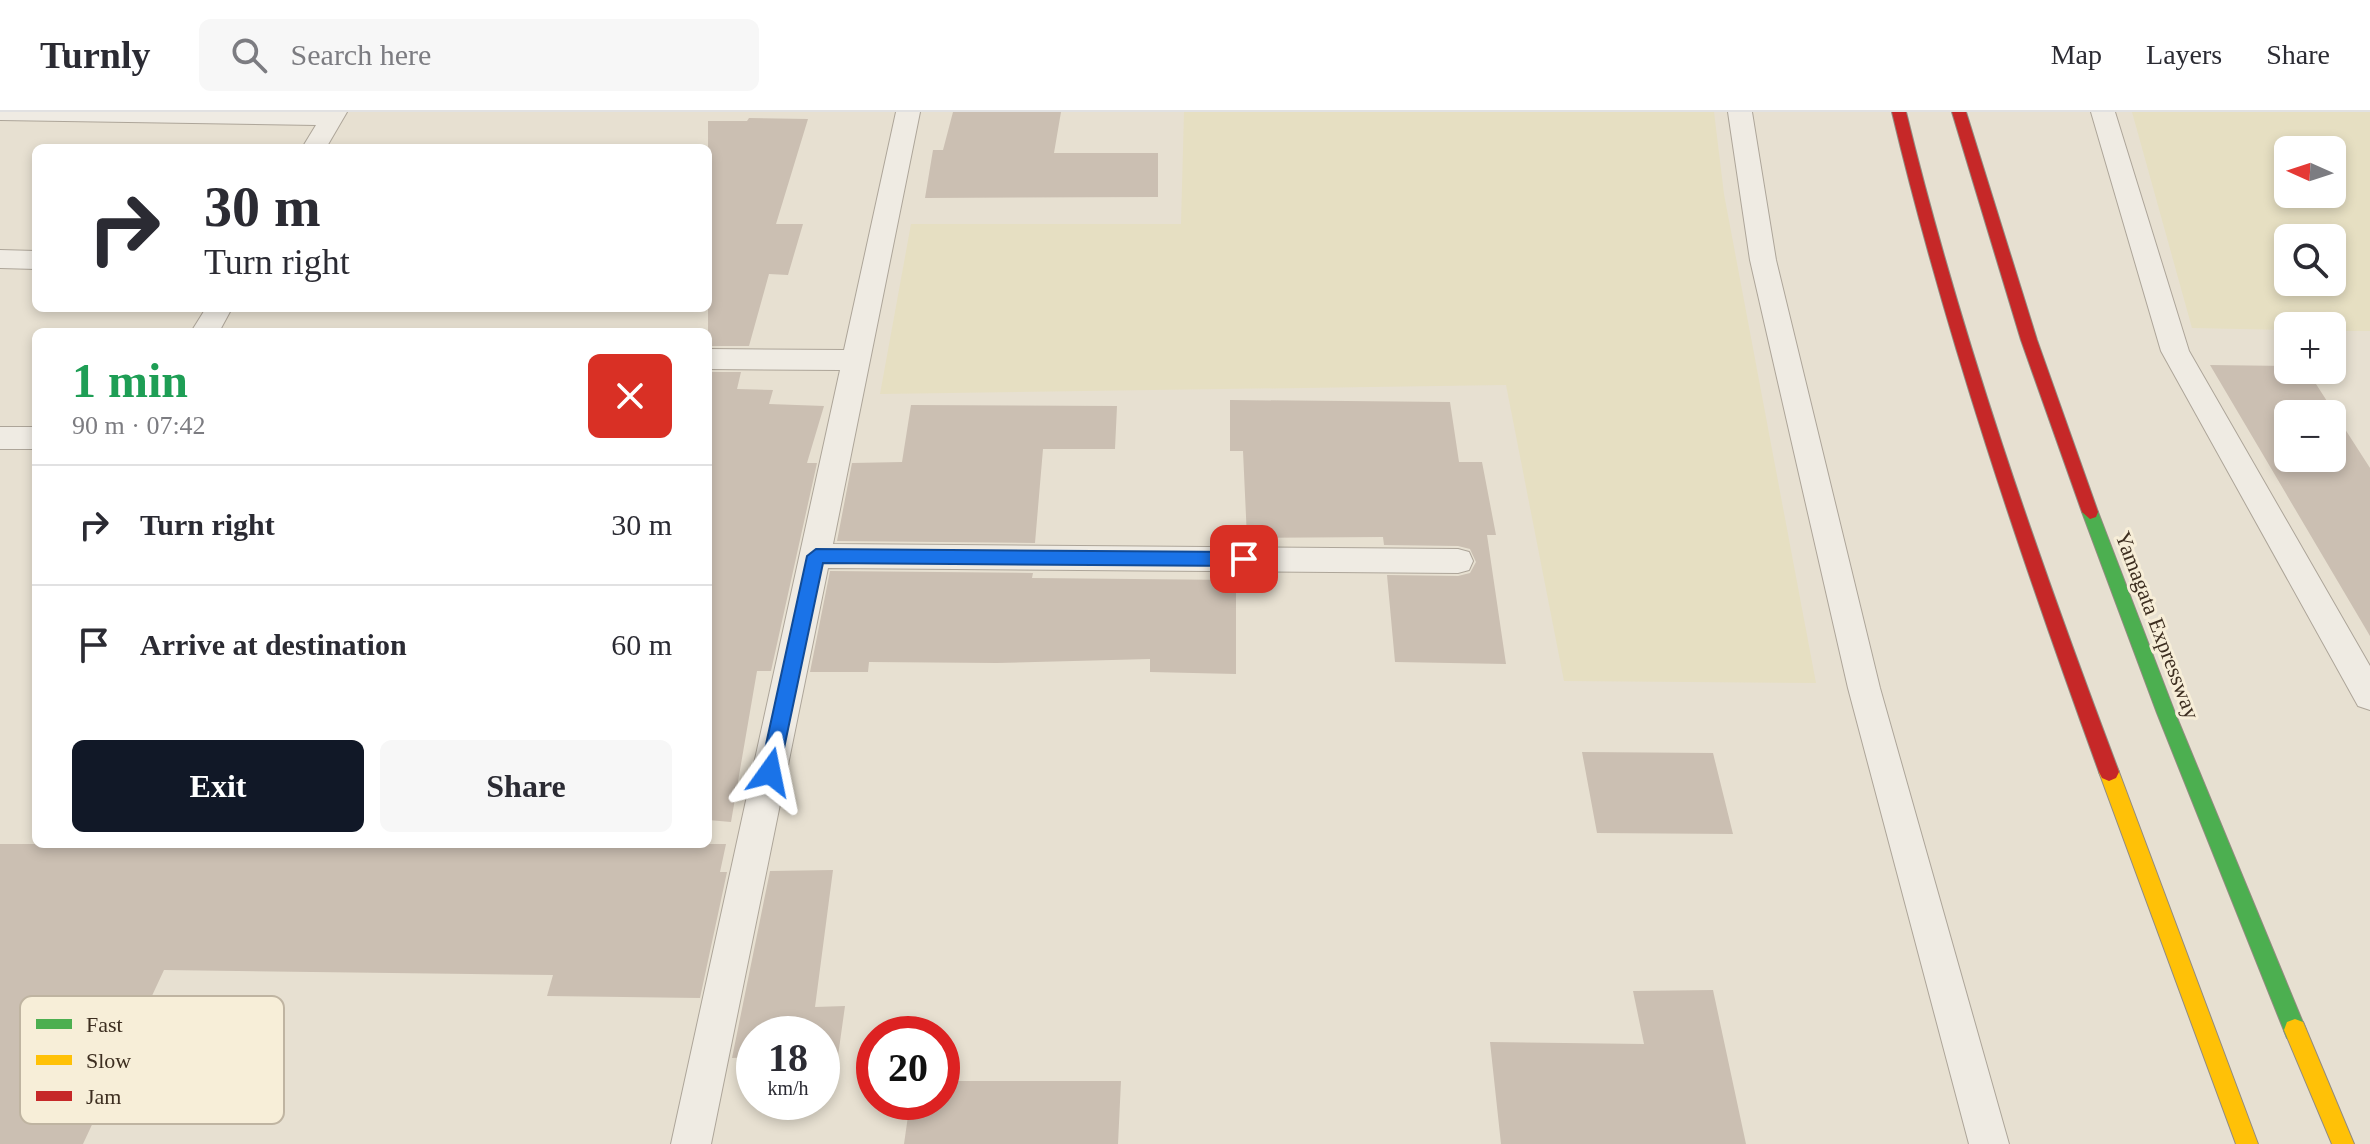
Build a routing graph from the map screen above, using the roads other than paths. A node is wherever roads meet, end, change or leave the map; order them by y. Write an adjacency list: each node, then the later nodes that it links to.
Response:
1 (908, 112): 12 (lane)
2 (1740, 112): 19 (lane)
3 (1899, 112): 20 (highway)
4 (1959, 112): 21 (highway, Yamagata Expressway)
5 (2103, 112): 17 (lane)
6 (0, 113): 7 (lane)
7 (333, 115): 8 (lane)
8 (316, 144)
9 (0, 259): 10 (lane)
10 (32, 260)
11 (712, 359): 12 (lane)
12 (855, 360): 15 (lane)
13 (0, 438): 14 (lane)
14 (32, 438)
15 (816, 556): 16 (lane); 18 (lane)
16 (1458, 561)
17 (2370, 696)
18 (691, 1144)
19 (1989, 1144)
20 (2247, 1144)
21 (2343, 1144)

